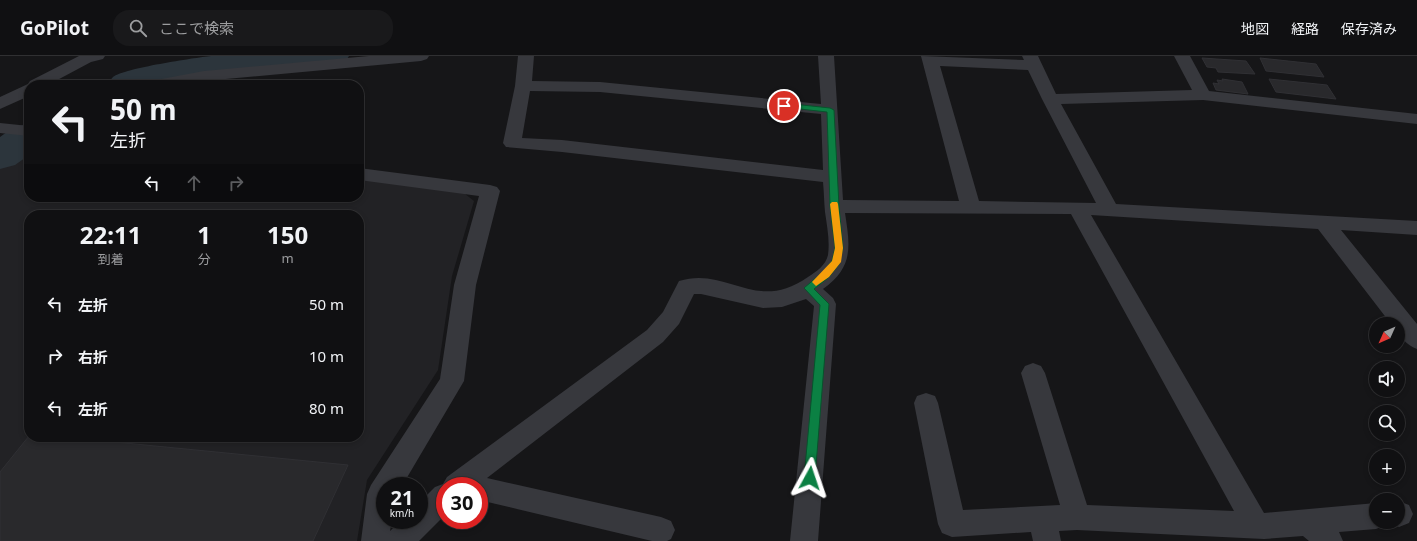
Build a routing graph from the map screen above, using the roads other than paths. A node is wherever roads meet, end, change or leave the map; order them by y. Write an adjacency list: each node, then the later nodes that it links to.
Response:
1 (421, 56): 9 (street)
2 (526, 56): 10 (street)
3 (1182, 56): 12 (street)
4 (88, 57): 8 (street)
5 (822, 57): 15 (street)
6 (930, 59): 7 (street); 22 (street)
7 (1032, 60): 13 (street)
8 (45, 80)
9 (183, 80)
10 (523, 86): 15 (street); 20 (street)
11 (24, 90): 14 (street)
12 (1203, 95): 13 (street); 16 (street)
13 (1050, 99): 24 (street)
14 (3, 100)
15 (830, 110): 20 (street)
16 (1417, 119)
17 (0, 128): 18 (street)
18 (24, 130)
19 (364, 175): 31 (street)
20 (833, 177): 21 (street)
21 (834, 206): 22 (street); 27 (street)
22 (972, 207): 23 (street)
23 (1077, 208): 24 (street); 38 (street)
24 (1110, 210): 25 (street)
25 (1323, 222): 26 (street); 28 (street)
26 (1417, 228)
27 (808, 288): 32 (street); 44 (street)
28 (1417, 340)
29 (1033, 373): 35 (street)
30 (926, 403): 41 (street)
31 (392, 477)
32 (476, 477)
33 (488, 493): 40 (street)
34 (436, 510): 43 (street)
35 (1077, 517): 38 (street); 41 (street)
36 (1369, 517): 37 (street)
37 (1308, 522): 38 (street); 45 (street)
38 (1256, 525)
39 (377, 529): 42 (street)
40 (661, 530)
41 (1044, 530)
42 (375, 541)
43 (400, 541)
44 (804, 541)
45 (1329, 541)

